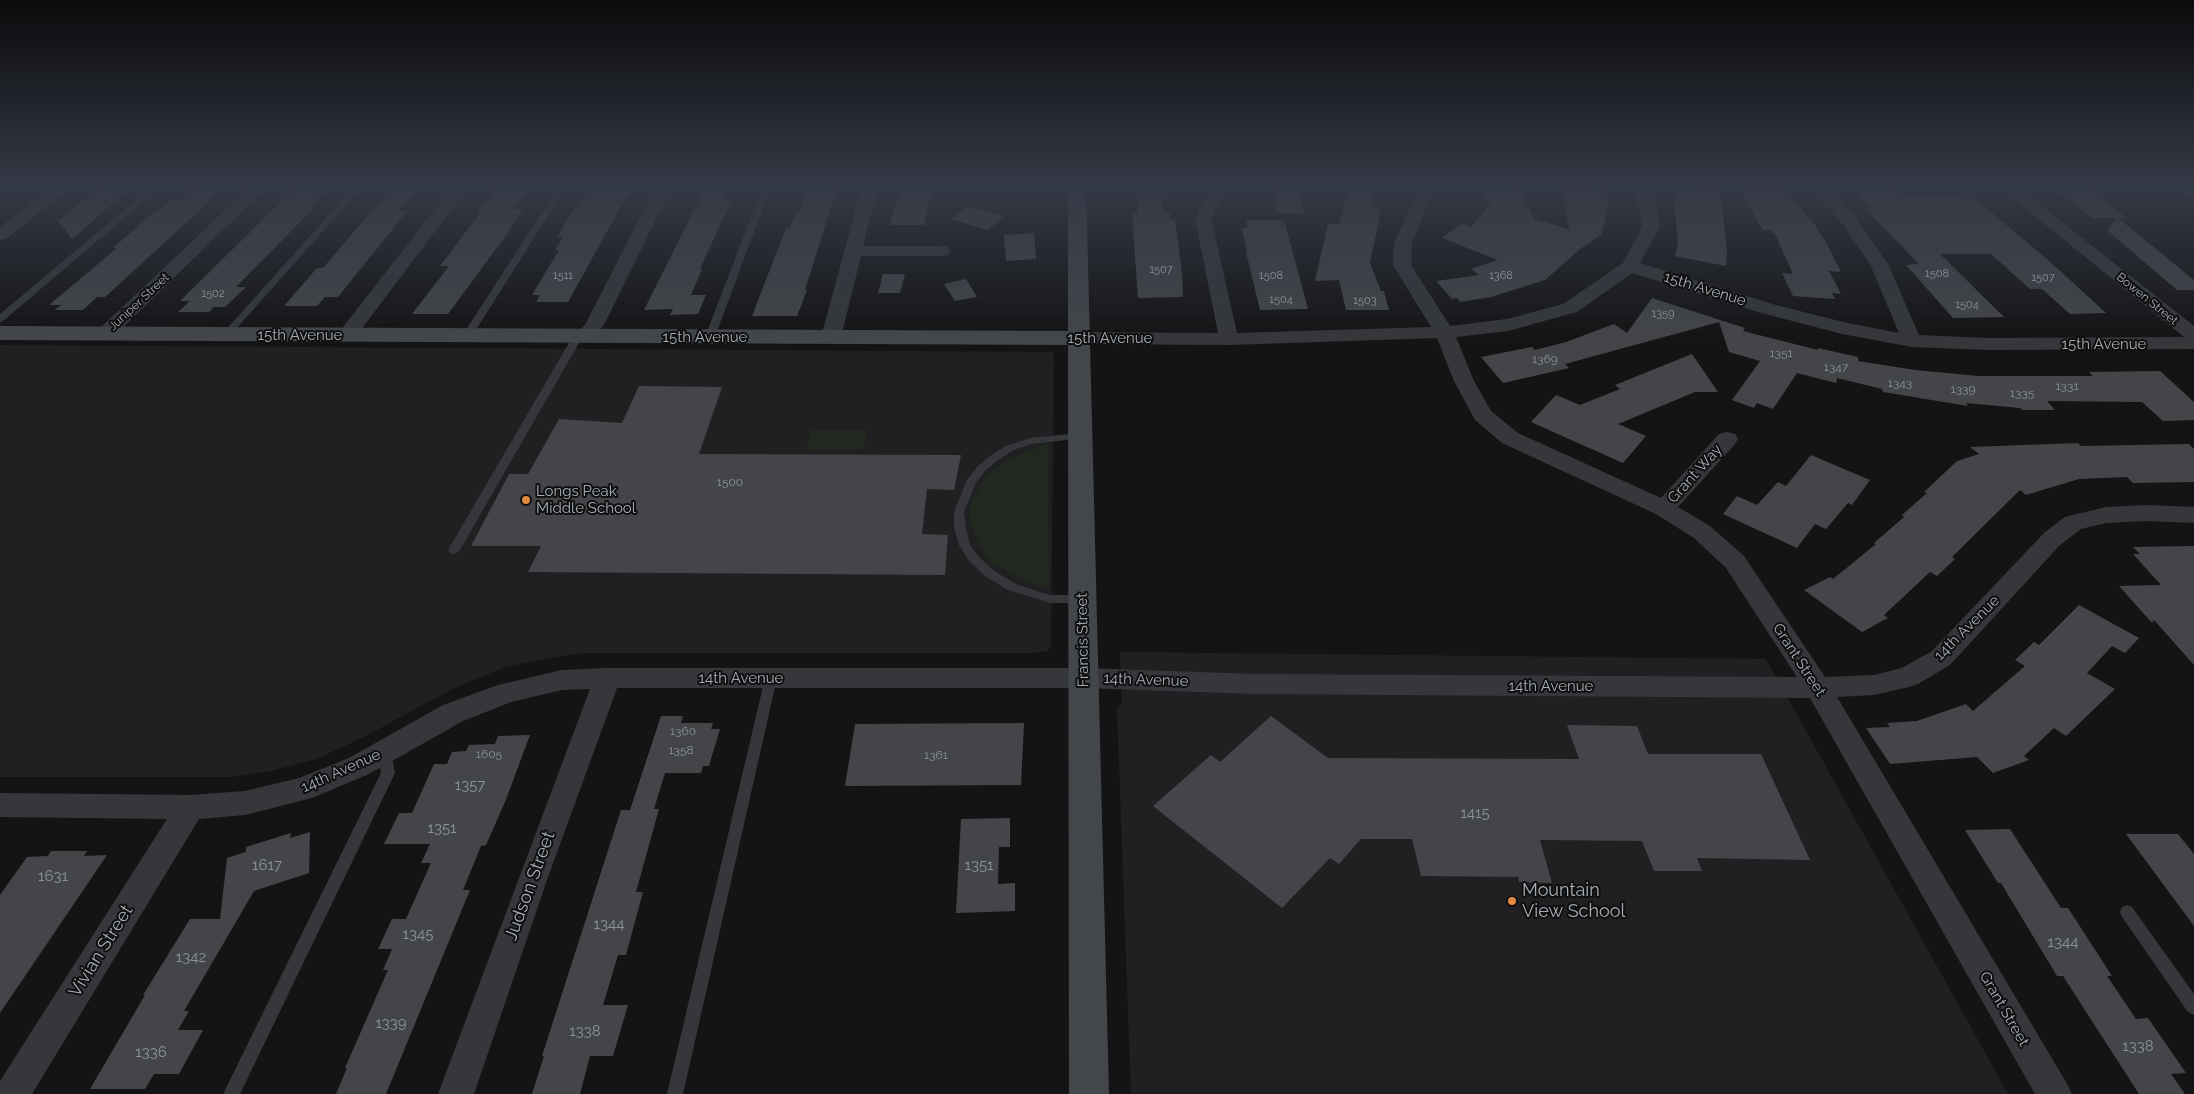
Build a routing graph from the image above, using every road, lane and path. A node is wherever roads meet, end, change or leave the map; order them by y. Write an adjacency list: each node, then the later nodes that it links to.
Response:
1 (97, 237): 18 (lane)
2 (207, 237): 21 (street, Juniper Street)
3 (313, 237): 22 (lane)
4 (422, 237): 23 (street)
5 (530, 237): 24 (lane)
6 (638, 237): 25 (street)
7 (748, 237): 27 (lane)
8 (857, 237): 15 (street)
9 (1078, 237): 29 (street, Francis Street)
10 (1207, 237): 30 (street)
11 (1406, 237): 19 (street, Grant Street)
12 (1645, 237): 17 (street)
13 (1860, 237): 31 (street)
14 (2070, 237): 26 (street, Bowen Street)
15 (854, 251): 16 (street); 28 (street)
16 (942, 251)
17 (1630, 266): 19 (street, 15th Avenue); 31 (street, 15th Avenue)
18 (0, 319)
19 (1444, 332): 30 (street, 15th Avenue); 35 (street, Grant Street)
20 (0, 333): 21 (street, 15th Avenue)
21 (105, 334): 22 (street, 15th Avenue)
22 (226, 334): 23 (street, 15th Avenue)
23 (347, 335): 24 (street, 15th Avenue)
24 (467, 336): 25 (street, 15th Avenue)
25 (582, 336): 27 (street, 15th Avenue); 37 (lane)
26 (2194, 336)
27 (710, 337): 28 (street, 15th Avenue)
28 (831, 337): 29 (street, 15th Avenue)
29 (1079, 338): 30 (street, 15th Avenue); 33 (street, Francis Street)
30 (1229, 339)
31 (1912, 341): 32 (street, 15th Avenue)
32 (2194, 344)
33 (1080, 436): 38 (street, Francis Street); 38 (lane)
34 (1727, 440): 35 (street, Grant Way)
35 (1664, 509): 42 (street, Grant Street)
36 (2194, 516): 42 (street, 14th Avenue)
37 (454, 550)
38 (1083, 600): 41 (street, Francis Street)
39 (607, 678): 40 (street, 14th Avenue); 43 (street, 14th Avenue); 50 (street, Judson Street)
40 (771, 678): 41 (street, 14th Avenue); 51 (lane)
41 (1084, 678): 42 (street, 14th Avenue); 52 (street, Francis Street)
42 (1818, 688): 53 (street, Grant Street)
43 (384, 753): 44 (street, 14th Avenue); 49 (lane)
44 (191, 807): 45 (street, 14th Avenue); 48 (street, Vivian Street)
45 (2, 808)
46 (2127, 912): 47 (lane)
47 (2194, 1007)
48 (12, 1094)
49 (231, 1094)
50 (456, 1094)
51 (675, 1094)
52 (1089, 1094)
53 (2054, 1094)

